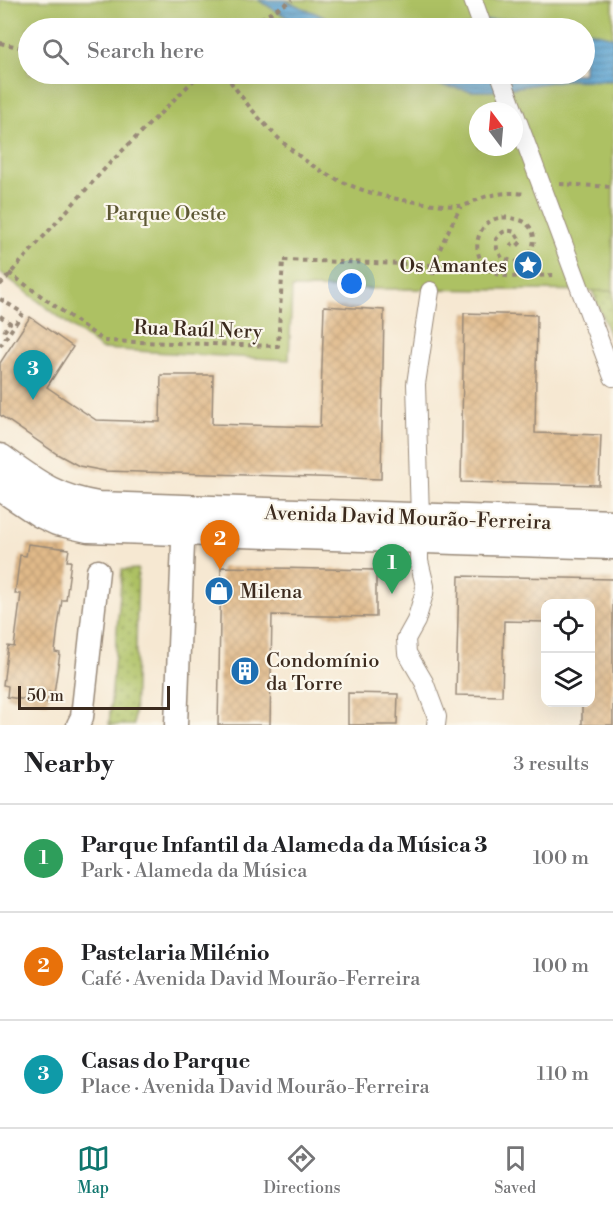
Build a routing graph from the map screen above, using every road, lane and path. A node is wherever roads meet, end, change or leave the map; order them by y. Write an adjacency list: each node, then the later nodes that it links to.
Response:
1 (292, 0): 3 (path)
2 (473, 0): 4 (street)
3 (262, 18)
4 (479, 18)
5 (0, 43): 6 (path)
6 (18, 47)
7 (190, 84): 16 (path)
8 (232, 84): 12 (path)
9 (504, 84): 11 (street)
10 (613, 187): 11 (path)
11 (544, 188): 12 (path); 15 (street)
12 (461, 206): 14 (path)
13 (510, 243): 15 (path)
14 (434, 265): 16 (path, Rua Raúl Nery); 18 (path)
15 (575, 272): 23 (street)
16 (9, 273): 17 (path)
17 (0, 285)
18 (430, 291): 28 (street)
19 (0, 299): 22 (path)
20 (0, 316): 21 (path)
21 (0, 327)
22 (0, 346)
23 (613, 377)
24 (0, 458): 26 (street, Avenida David Mourão-Ferreira)
25 (0, 486): 26 (street, Avenida David Mourão-Ferreira)
26 (184, 520): 28 (street, Avenida David Mourão-Ferreira); 32 (street)
27 (613, 524): 28 (street, Avenida David Mourão-Ferreira)
28 (420, 528): 29 (street, Avenida David Mourão-Ferreira); 33 (street)
29 (613, 545)
30 (98, 571): 31 (street)
31 (78, 725)
32 (176, 725)
33 (436, 725)

